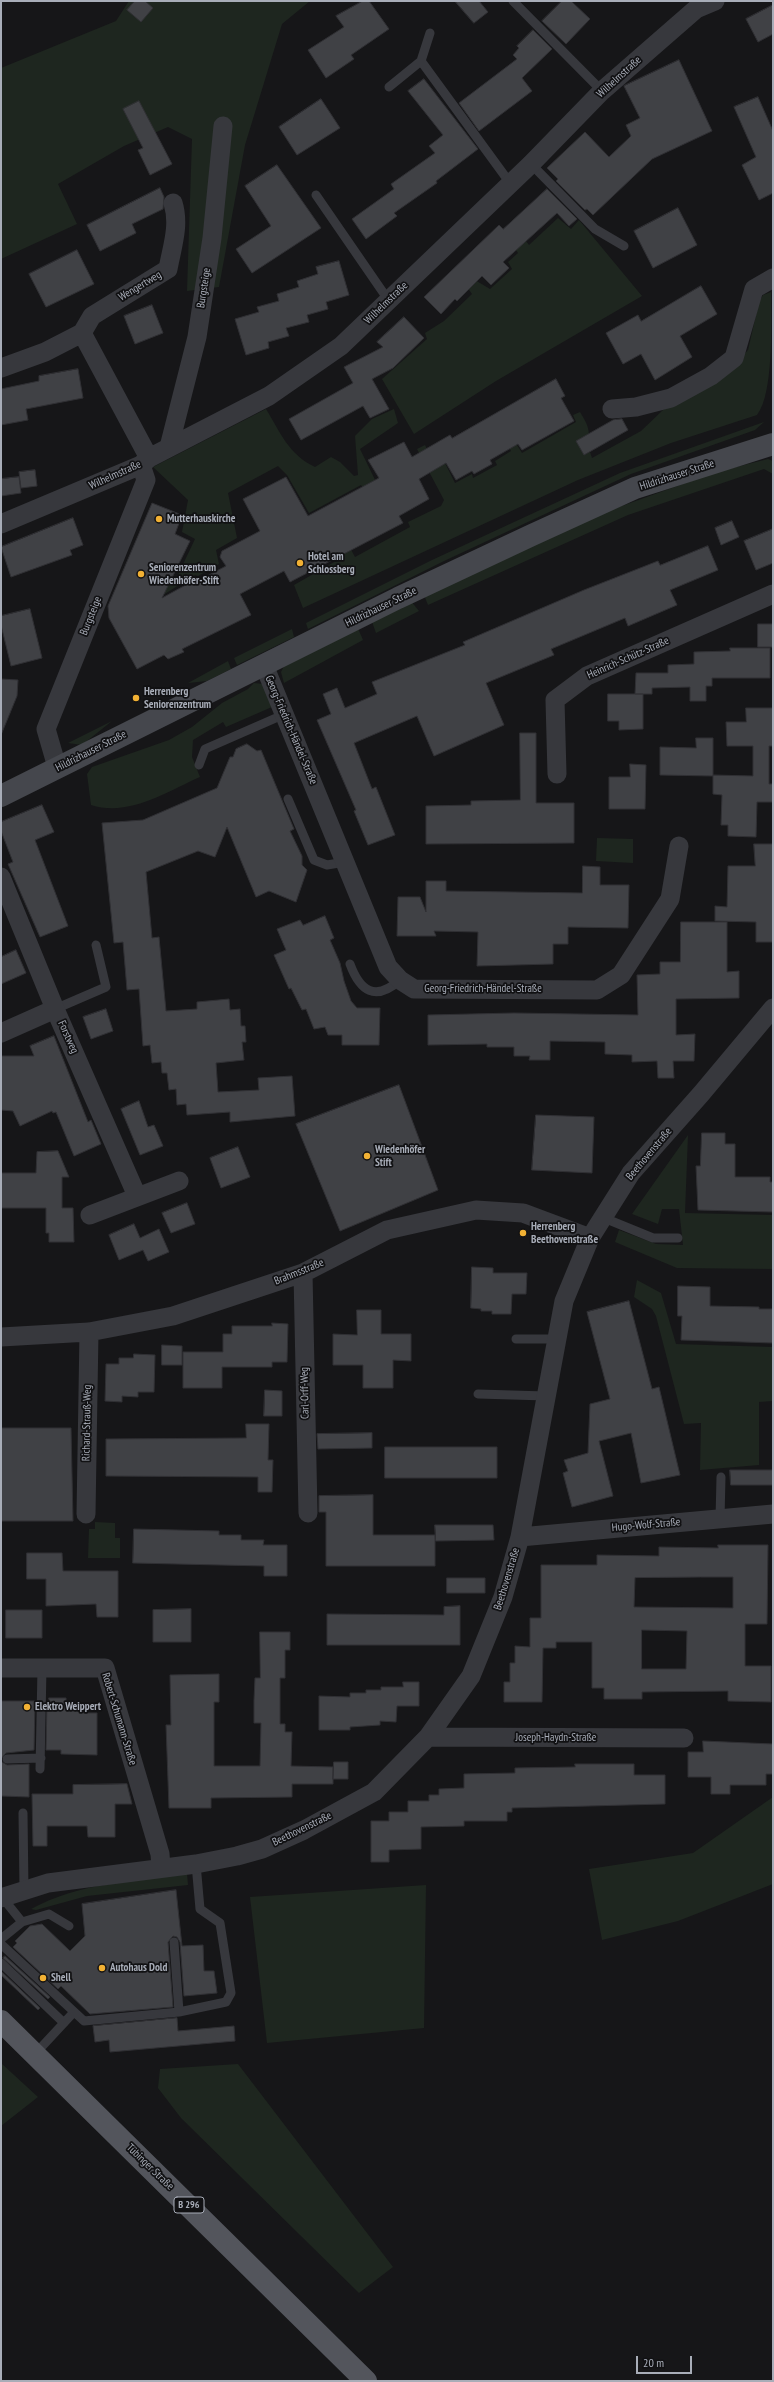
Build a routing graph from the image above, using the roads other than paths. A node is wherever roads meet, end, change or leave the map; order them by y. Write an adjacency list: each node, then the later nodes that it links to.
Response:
1 (512, 1): 7 (lane)
2 (715, 1): 3 (street, Wilhelmstraße)
3 (697, 5): 7 (street, Wilhelmstraße)
4 (430, 34): 5 (lane)
5 (421, 61): 6 (lane); 10 (lane)
6 (389, 87)
7 (602, 91): 9 (street, Wilhelmstraße)
8 (223, 126): 20 (street, Burgsteige)
9 (531, 164): 10 (street, Wilhelmstraße); 13 (lane)
10 (510, 183): 15 (street, Wilhelmstraße)
11 (316, 195): 15 (lane)
12 (173, 203): 16 (street, Wengertweg)
13 (624, 246)
14 (773, 278): 18 (street)
15 (389, 301): 20 (street, Wilhelmstraße)
16 (82, 333): 17 (street); 21 (street)
17 (1, 368)
18 (612, 409)
19 (773, 444): 24 (main road, Hildrizhauser Straße)
20 (169, 447): 21 (street, Wilhelmstraße)
21 (145, 461): 22 (street, Wilhelmstraße); 27 (street, Burgsteige)
22 (1, 524)
23 (773, 594): 28 (street, Heinrich-Schütz-Straße)
24 (264, 665): 25 (street, Georg-Friedrich-Händel-Straße); 27 (main road, Hildrizhauser Straße)
25 (285, 714): 26 (lane); 32 (street, Georg-Friedrich-Händel-Straße)
26 (199, 765)
27 (57, 767): 29 (main road, Hildrizhauser Straße)
28 (557, 774)
29 (1, 796)
30 (288, 799): 32 (lane)
31 (679, 846): 36 (street, Georg-Friedrich-Händel-Straße)
32 (345, 862): 36 (street, Georg-Friedrich-Händel-Straße)
33 (1, 877): 38 (street, Forstweg)
34 (96, 945): 38 (lane)
35 (350, 964): 36 (lane)
36 (400, 980)
37 (773, 1008): 43 (street, Beethovenstraße)
38 (56, 1009): 39 (street); 41 (street, Forstweg)
39 (1, 1033)
40 (179, 1181): 41 (street)
41 (137, 1196): 42 (street)
42 (90, 1215)
43 (604, 1218): 44 (street, Beethovenstraße); 45 (lane)
44 (590, 1238): 46 (street, Brahmsstraße); 50 (street, Beethovenstraße)
45 (678, 1238)
46 (303, 1272): 47 (street, Brahmsstraße); 54 (street, Carl-Orff-Weg)
47 (89, 1332): 48 (street, Brahmsstraße); 55 (street, Richard-Strauß-Weg)
48 (1, 1337)
49 (516, 1338): 50 (lane)
50 (556, 1339): 52 (street, Beethovenstraße)
51 (478, 1394): 52 (lane)
52 (546, 1396): 58 (street, Beethovenstraße)
53 (721, 1477): 57 (lane)
54 (308, 1513)
55 (86, 1514)
56 (773, 1514): 57 (street, Hugo-Wolf-Straße)
57 (720, 1518): 58 (street, Hugo-Wolf-Straße)
58 (520, 1537): 61 (street, Beethovenstraße)
59 (1, 1668): 60 (street, Robert-Schumann-Straße)
60 (42, 1668): 63 (lane); 68 (street, Robert-Schumann-Straße)
61 (428, 1737): 62 (street, Joseph-Haydn-Straße); 67 (street, Beethovenstraße)
62 (684, 1738)
63 (40, 1758): 64 (lane); 65 (lane)
64 (7, 1759)
65 (40, 1769)
66 (23, 1813): 69 (lane)
67 (196, 1864): 68 (street, Beethovenstraße); 78 (lane)
68 (161, 1868): 69 (street, Beethovenstraße)
69 (24, 1890): 70 (street, Beethovenstraße)
70 (1, 1897): 71 (lane)
71 (22, 1922): 72 (lane); 73 (lane)
72 (69, 1926)
73 (1, 1939)
74 (174, 1942): 78 (lane)
75 (1, 1944): 77 (lane)
76 (1, 1963): 80 (lane)
77 (74, 2012): 78 (lane); 80 (lane)
78 (179, 2012)
79 (1, 2021): 81 (main road, Tübinger Straße / B 296)
80 (64, 2023): 81 (lane)
81 (35, 2054): 82 (main road, Tübinger Straße / B 296)
82 (366, 2381)

